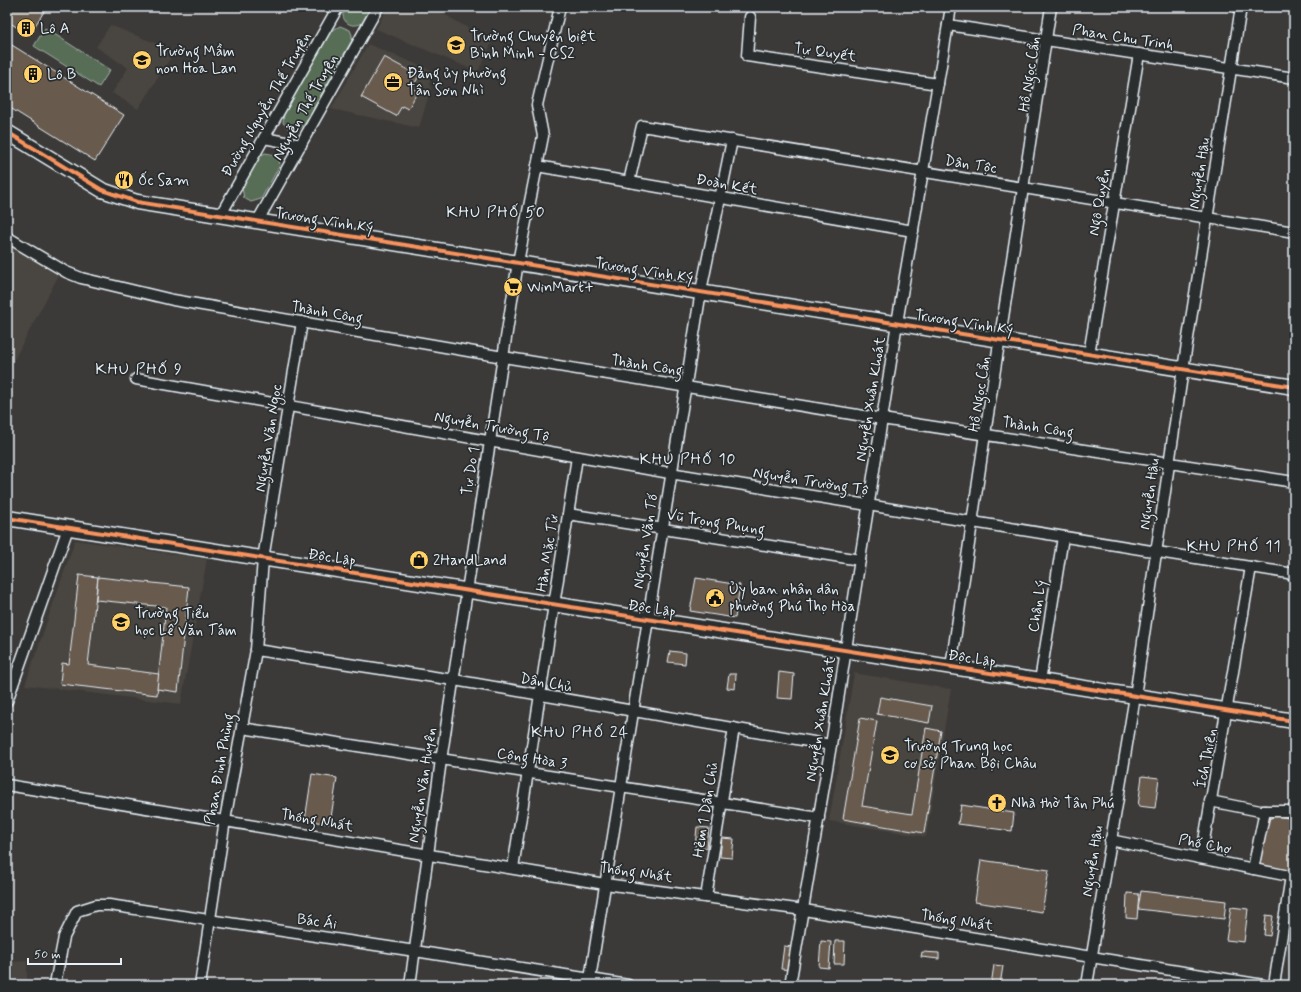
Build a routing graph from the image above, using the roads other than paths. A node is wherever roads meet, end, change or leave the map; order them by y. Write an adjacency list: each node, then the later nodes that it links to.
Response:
1 (338, 7): 15 (street, Đường Nguyễn Thế Truyện)
2 (378, 7): 17 (street, Nguyễn Thế Truyện)
3 (560, 7): 18 (street, Tự Do 1)
4 (951, 7): 8 (street, Nguyễn Xuân Khoát)
5 (1052, 7): 9 (street, Hồ Ngọc Cẩn)
6 (1241, 7): 11 (street, Nguyễn Hậu)
7 (750, 17): 13 (street, Tự Quyết)
8 (948, 25): 9 (street, Phan Chu Trinh); 13 (street, Nguyễn Xuân Khoát)
9 (1046, 40): 10 (street, Phan Chu Trinh); 21 (street, Hồ Ngọc Cẩn)
10 (1139, 54): 11 (street, Phan Chu Trinh); 23 (street, Ngô Quyền)
11 (1231, 68): 12 (street, Phan Chu Trinh); 25 (street, Nguyễn Hậu)
12 (1294, 78)
13 (938, 84): 19 (street, Nguyễn Xuân Khoát)
14 (7, 132): 24 (street, Trương Vĩnh Ký)
15 (264, 138): 17 (street); 24 (street, Đường Nguyễn Thế Truyện)
16 (732, 140): 19 (street, Dân Tộc); 20 (street, Dân Tộc); 22 (street, Nguyễn Văn Tố)
17 (301, 145): 26 (street, Nguyễn Thế Truyện)
18 (537, 166): 20 (street, Đoàn Kết); 30 (street, Tự Do 1)
19 (923, 172): 21 (street, Dân Tộc); 27 (street, Nguyễn Xuân Khoát)
20 (629, 182): 22 (street, Đoàn Kết)
21 (1023, 188): 23 (street, Dân Tộc); 34 (street, Hồ Ngọc Cẩn)
22 (720, 198): 27 (street, Đoàn Kết); 31 (street, Nguyễn Văn Tố)
23 (1114, 203): 25 (street, Dân Tộc); 35 (street, Ngô Quyền)
24 (220, 216): 26 (street, Trương Vĩnh Ký)
25 (1207, 218): 28 (street, Dân Tộc); 37 (street, Nguyễn Hậu)
26 (257, 222): 30 (street, Trương Vĩnh Ký)
27 (912, 231): 33 (street, Nguyễn Xuân Khoát)
28 (1294, 232)
29 (7, 237): 32 (street, Thành Công)
30 (518, 262): 31 (street, Trương Vĩnh Ký); 36 (street, Tự Do 1)
31 (701, 291): 33 (street, Trương Vĩnh Ký); 39 (street, Nguyễn Văn Tố)
32 (302, 322): 36 (street, Thành Công); 41 (street, Nguyễn Văn Ngọc)
33 (897, 323): 34 (street, Trương Vĩnh Ký); 42 (street, Nguyễn Xuân Khoát)
34 (1000, 339): 35 (street, Trương Vĩnh Ký); 43 (street, Hồ Ngọc Cẩn)
35 (1089, 354): 37 (street, Trương Vĩnh Ký)
36 (503, 357): 39 (street, Thành Công); 44 (street, Tự Do 1)
37 (1183, 368): 40 (street, Trương Vĩnh Ký); 46 (street, Nguyễn Hậu)
38 (136, 379): 41 (street, Nguyễn Trường Tộ)
39 (685, 386): 42 (street, Thành Công); 47 (street, Nguyễn Văn Tố)
40 (1294, 387)
41 (288, 406): 44 (street, Nguyễn Trường Tộ); 57 (street, Nguyễn Văn Ngọc)
42 (882, 419): 43 (street, Thành Công); 49 (street, Nguyễn Xuân Khoát)
43 (985, 434): 46 (street, Thành Công); 52 (street, Hồ Ngọc Cẩn)
44 (490, 441): 45 (street, Nguyễn Trường Tộ); 61 (street, Tự Do 1)
45 (577, 456): 47 (street, Nguyễn Trường Tộ); 50 (street, Hàn Mặc Tử)
46 (1169, 462): 48 (street, Thành Công); 56 (street, Nguyễn Hậu)
47 (670, 473): 49 (street, Nguyễn Trường Tộ); 54 (street, Nguyễn Văn Tố)
48 (1294, 482)
49 (868, 505): 52 (street, Nguyễn Trường Tộ); 58 (street, Nguyễn Xuân Khoát)
50 (568, 514): 54 (street, Vũ Trọng Phụng); 62 (street, Hàn Mặc Tử)
51 (7, 518): 53 (street, Độc Lập)
52 (972, 522): 55 (street, Nguyễn Trường Tộ); 66 (street, Hồ Ngọc Cẩn)
53 (68, 528): 57 (street, Độc Lập); 71 (street)
54 (662, 529): 58 (street, Vũ Trọng Phụng); 63 (street, Nguyễn Văn Tố)
55 (1063, 537): 56 (street, Nguyễn Trường Tộ); 68 (street, Chân Lý)
56 (1156, 552): 59 (street, Nguyễn Trường Tộ); 70 (street, Nguyễn Hậu)
57 (263, 559): 61 (street, Độc Lập); 64 (street, Phan Đình Phùng)
58 (860, 560): 65 (street, Nguyễn Xuân Khoát)
59 (1251, 567): 60 (street, Nguyễn Trường Tộ); 72 (street, Ích Thiện)
60 (1294, 574)
61 (467, 591): 62 (street, Độc Lập); 67 (street, Nguyễn Văn Huyên)
62 (554, 604): 63 (street, Độc Lập); 69 (street, Hàn Mặc Tử)
63 (648, 619): 65 (street, Độc Lập); 73 (street, Nguyễn Văn Tố)
64 (256, 650): 67 (street, Dân Chủ); 75 (street, Phan Đình Phùng)
65 (846, 650): 66 (street, Độc Lập); 77 (street, Nguyễn Xuân Khoát)
66 (951, 667): 68 (street, Độc Lập)
67 (454, 680): 69 (street, Dân Chủ); 78 (street, Nguyễn Văn Huyên)
68 (1040, 681): 70 (street, Độc Lập)
69 (540, 696): 73 (street, Dân Chủ); 79 (street, Hàn Mặc Tử)
70 (1135, 696): 72 (street, Độc Lập); 88 (street, Nguyễn Hậu)
71 (7, 701)
72 (1228, 710): 74 (street, Độc Lập); 82 (street, Ích Thiện)
73 (633, 712): 76 (street, Dân Chủ); 81 (street, Nguyễn Văn Tố)
74 (1294, 721)
75 (242, 728): 78 (street, Cộng Hòa 3); 87 (street, Phan Đình Phùng)
76 (734, 728): 77 (street, Dân Chủ); 83 (street, Hẻm 1 Dân Chủ)
77 (831, 745): 86 (street, Nguyễn Xuân Khoát)
78 (440, 760): 79 (street, Cộng Hòa 3); 89 (street, Nguyễn Văn Huyên)
79 (528, 773): 81 (street, Cộng Hòa 3); 91 (street, Hàn Mặc Tử)
80 (7, 785): 87 (street, Thống Nhất)
81 (621, 787): 83 (street, Cộng Hòa 3); 94 (street, Nguyễn Văn Tố)
82 (1210, 801): 84 (street); 90 (street, Ích Thiện)
83 (722, 802): 86 (street, Cộng Hòa 3); 95 (street, Hẻm 1 Dân Chủ)
84 (1265, 810): 85 (street); 92 (street)
85 (1294, 811)
86 (819, 818): 96 (street, Nguyễn Xuân Khoát)
87 (225, 820): 89 (street, Thống Nhất); 97 (street, Phan Đình Phùng)
88 (1110, 840): 90 (street, Phố Chợ); 99 (street, Nguyễn Hậu)
89 (427, 854): 91 (street, Thống Nhất); 98 (street, Nguyễn Văn Huyên)
90 (1201, 858): 92 (street, Phố Chợ)
91 (513, 868): 94 (street, Thống Nhất)
92 (1253, 869): 93 (street, Phố Chợ)
93 (1293, 877): 108 (street)
94 (605, 884): 95 (street, Thống Nhất); 100 (street, Nguyễn Văn Tố)
95 (706, 897): 96 (street, Thống Nhất)
96 (804, 910): 99 (street, Thống Nhất); 105 (street, Nguyễn Xuân Khoát)
97 (209, 921): 98 (street, Bác Ái); 101 (street, Bác Ái); 102 (street, Phan Đình Phùng)
98 (415, 951): 100 (street, Bác Ái); 103 (street, Nguyễn Văn Huyên)
99 (1092, 958): 106 (street, Nguyễn Hậu); 107 (street, Thống Nhất)
100 (590, 982): 104 (street, Bác Ái)
101 (55, 984)
102 (200, 985)
103 (410, 985)
104 (628, 985)
105 (790, 985)
106 (1087, 985)
107 (1263, 985)
108 (1274, 985)

